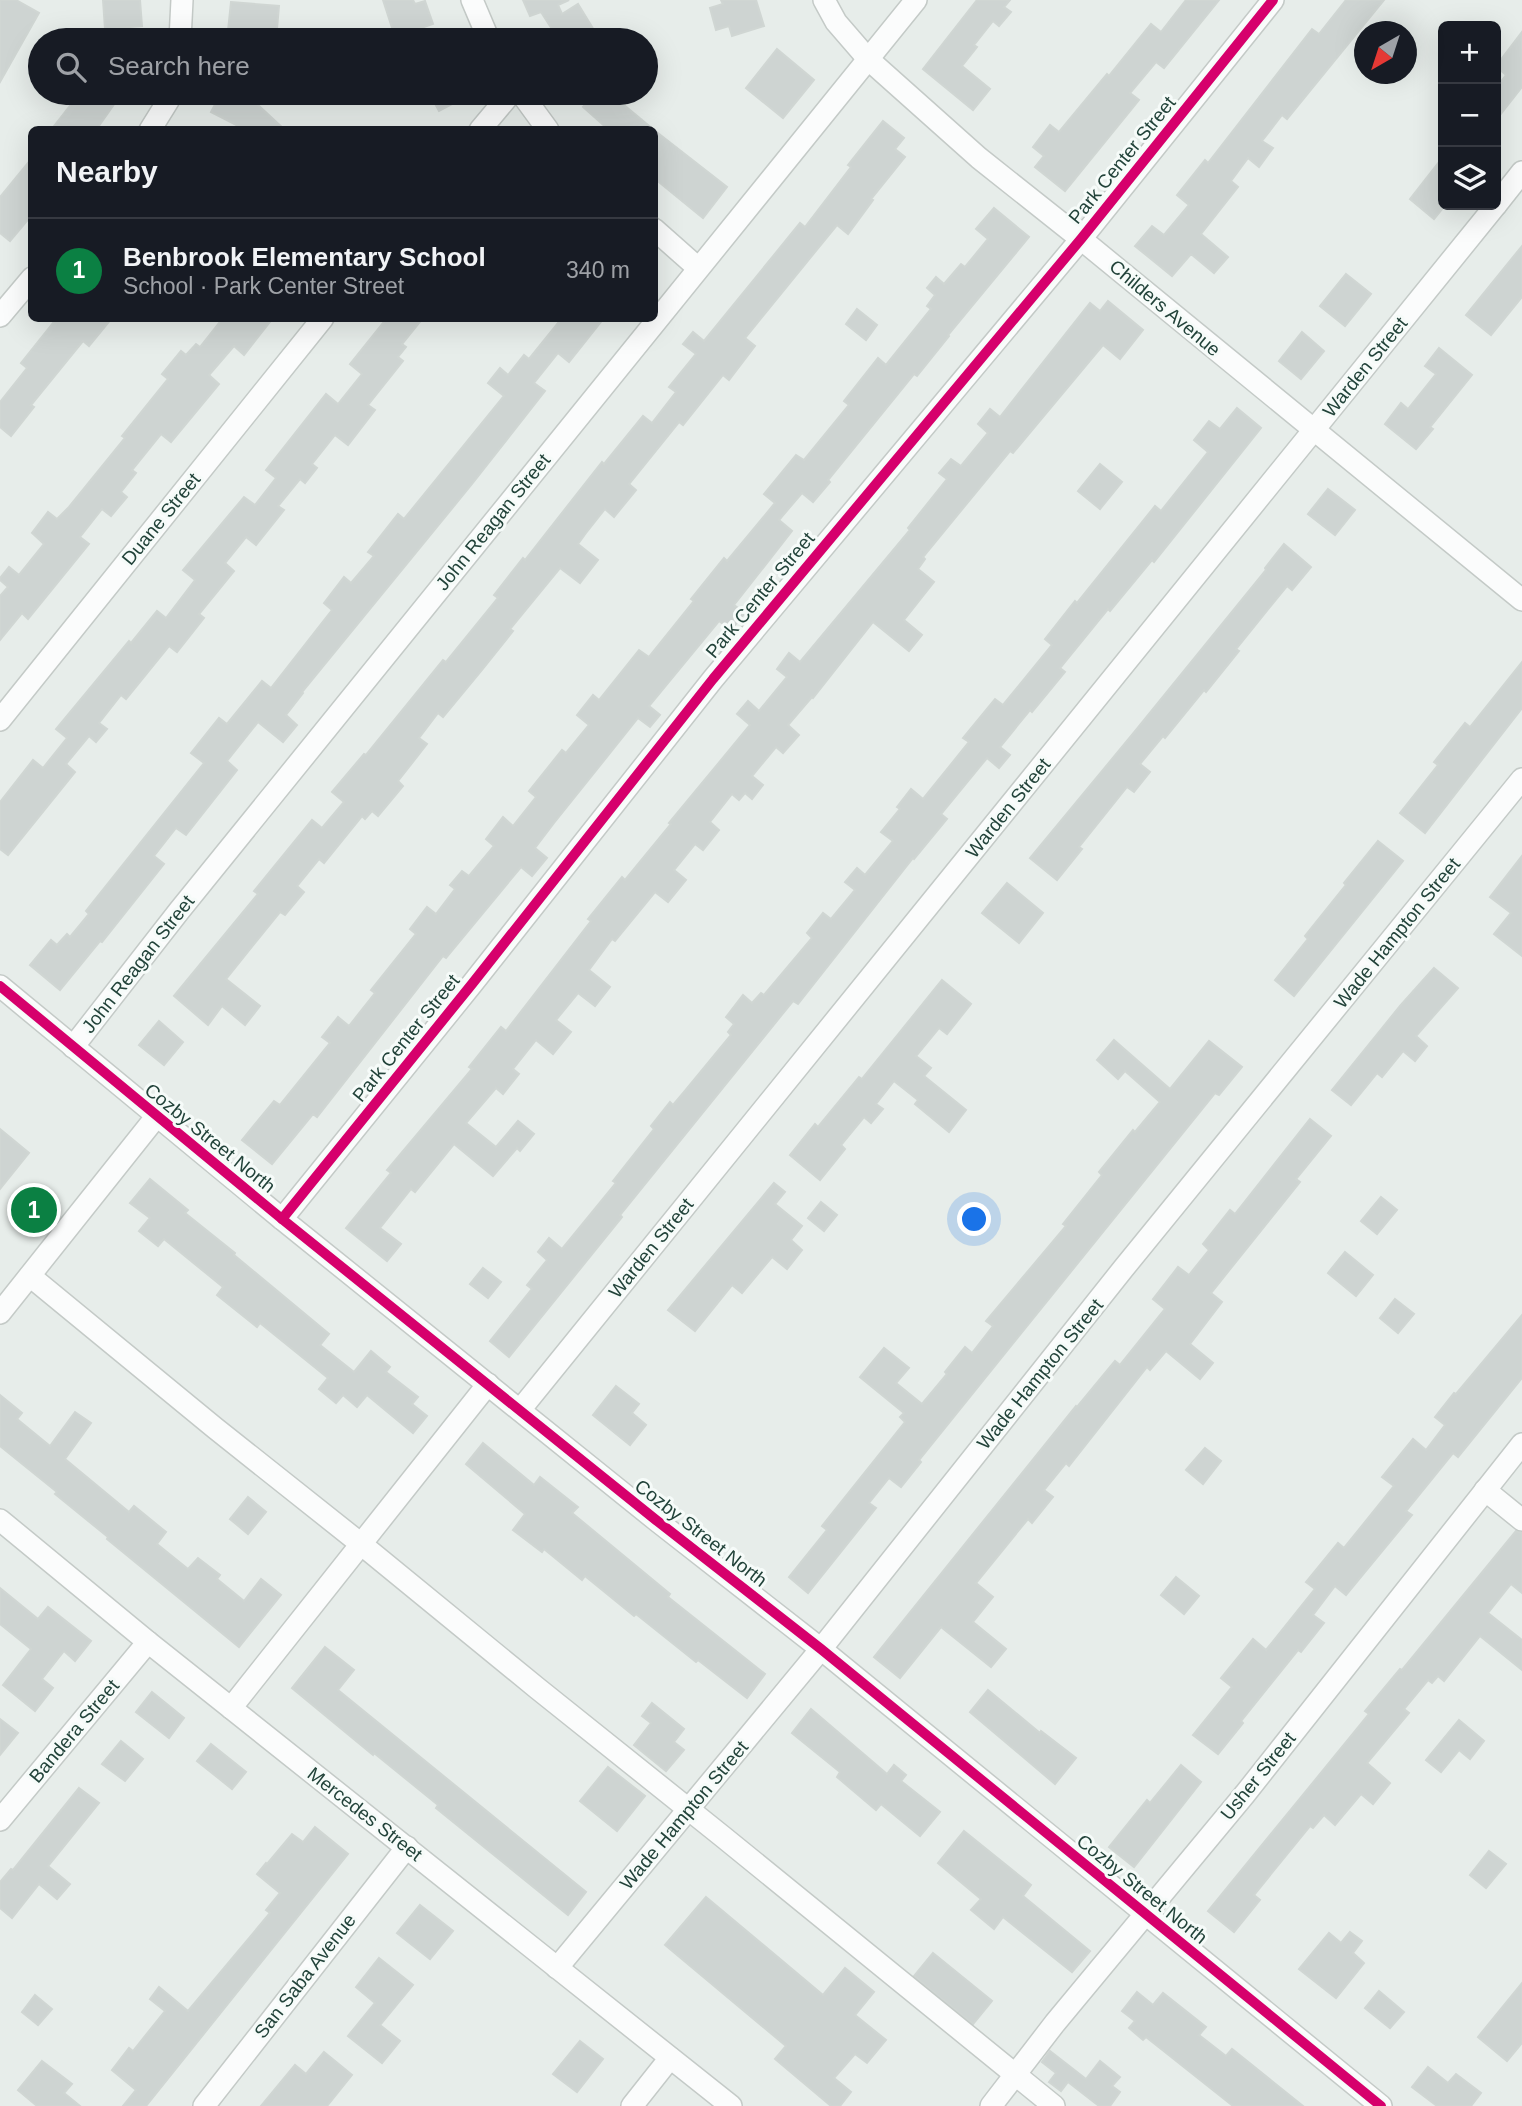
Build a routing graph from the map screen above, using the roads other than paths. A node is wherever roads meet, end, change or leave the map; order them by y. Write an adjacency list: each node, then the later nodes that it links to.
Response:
1 (182, 0): 6 (street)
2 (472, 0): 7 (street)
3 (824, 0): 8 (street, Childers Avenue)
4 (916, 0): 8 (street, John Reagan Street)
5 (1268, 2): 19 (street, Park Center Street)
6 (181, 28)
7 (484, 28)
8 (868, 59): 19 (street, Childers Avenue); 20 (street, John Reagan Street)
9 (165, 105): 12 (street)
10 (501, 105): 13 (street)
11 (530, 105): 14 (street)
12 (155, 126)
13 (483, 126)
14 (545, 126)
15 (1522, 172): 16 (street, Warden Street)
16 (1501, 199)
17 (1492, 210): 26 (street, Warden Street)
18 (658, 233): 20 (street)
19 (1081, 239): 26 (street, Childers Avenue); 33 (street, Park Center Street)
20 (698, 268): 23 (street, John Reagan Street)
21 (28, 283): 22 (street)
22 (0, 316)
23 (658, 318)
24 (320, 322): 28 (street, Duane Street)
25 (654, 322): 31 (street, John Reagan Street)
26 (1314, 430): 27 (street, Childers Avenue); 37 (street, Warden Street)
27 (1522, 600)
28 (0, 720)
29 (1522, 779): 44 (street, Wade Hampton Street)
30 (0, 986): 31 (street, Cozby Street North)
31 (73, 1047): 32 (street, Cozby Street North)
32 (156, 1117): 33 (street, Cozby Street North); 34 (street)
33 (282, 1219): 36 (street, Cozby Street North)
34 (30, 1276): 35 (street); 42 (street)
35 (0, 1313)
36 (488, 1384): 37 (street, Cozby Street North); 42 (street)
37 (520, 1410): 44 (street, Cozby Street North)
38 (1522, 1444): 39 (street, Usher Street)
39 (1485, 1490): 41 (street); 49 (street, Usher Street)
40 (0, 1520): 43 (street, Mercedes Street)
41 (1522, 1520)
42 (361, 1544): 45 (street); 46 (street)
43 (148, 1642): 45 (street, Mercedes Street); 47 (street, Bandera Street)
44 (821, 1649): 46 (street, Wade Hampton Street); 49 (street, Cozby Street North)
45 (231, 1708): 48 (street, Mercedes Street)
46 (688, 1810): 50 (street, Wade Hampton Street); 52 (street)
47 (0, 1820)
48 (407, 1847): 50 (street, Mercedes Street); 53 (street, San Saba Avenue)
49 (1145, 1914): 52 (street, Usher Street); 58 (street, Cozby Street North)
50 (558, 1968): 51 (street, Mercedes Street)
51 (670, 2058): 54 (street); 55 (street, Mercedes Street)
52 (1015, 2074): 56 (street, Usher Street); 57 (street)
53 (204, 2106)
54 (632, 2106)
55 (731, 2106)
56 (991, 2106)
57 (1054, 2106)
58 (1381, 2106)

